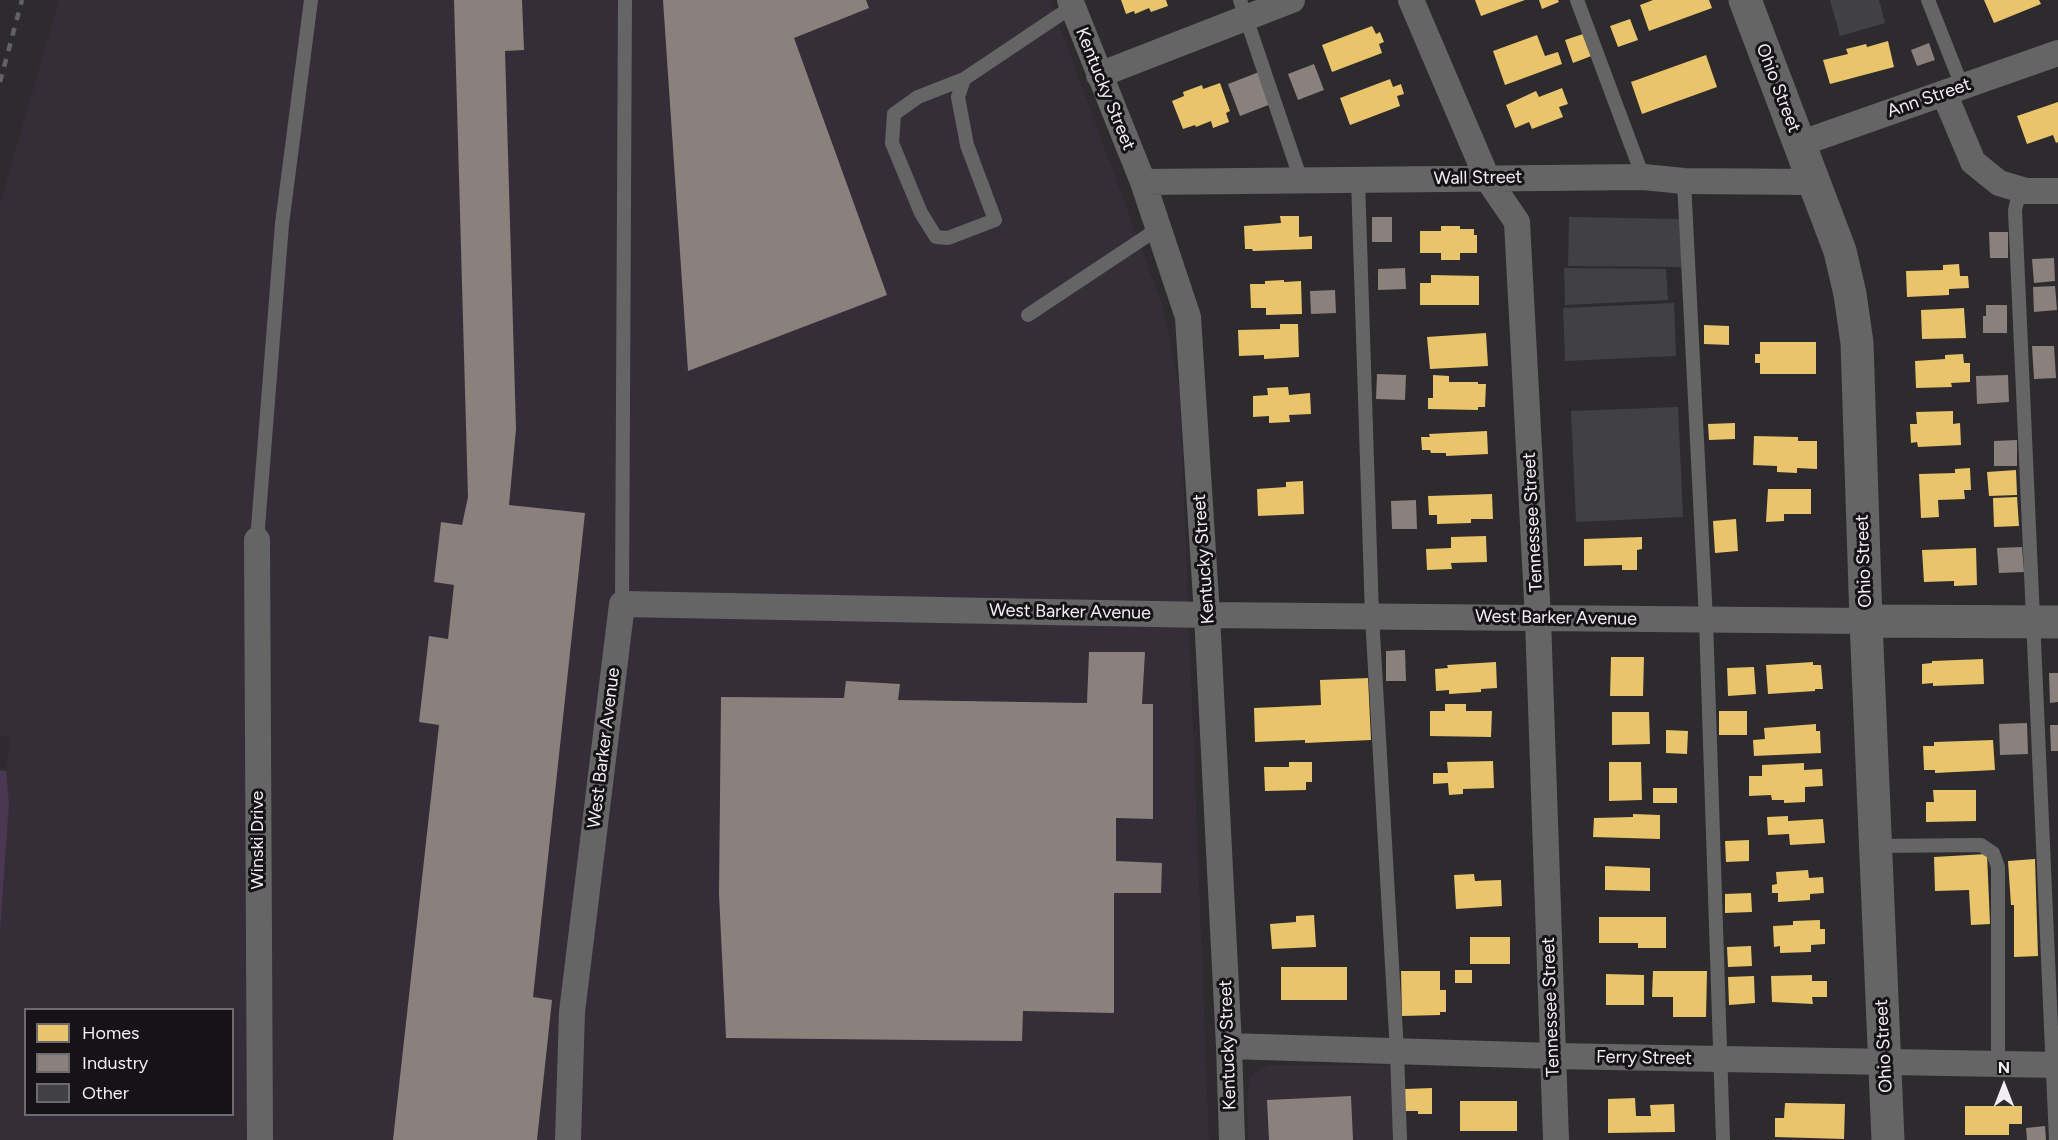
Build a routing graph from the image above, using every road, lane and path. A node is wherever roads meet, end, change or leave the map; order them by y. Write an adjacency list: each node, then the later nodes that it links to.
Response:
1 (311, 0): 26 (lane)
2 (625, 0): 27 (lane)
3 (1292, 0): 9 (street)
4 (1411, 0): 16 (street, Tennessee Street)
5 (1577, 0): 15 (lane)
6 (1745, 0): 14 (street, Ohio Street)
7 (1928, 0): 13 (lane)
8 (1071, 3): 11 (street, Kentucky Street); 12 (lane)
9 (1243, 9): 11 (street); 17 (lane)
10 (2058, 53): 13 (street, Ann Street)
11 (1099, 75): 20 (street, Kentucky Street)
12 (964, 79): 12 (lane)
13 (1953, 89): 14 (street, Ann Street); 22 (street)
14 (1799, 144): 21 (street, Ohio Street)
15 (1643, 177): 16 (street, Wall Street); 19 (street, Wall Street)
16 (1487, 178): 18 (street, Wall Street); 30 (street, Tennessee Street)
17 (1301, 180): 18 (street, Wall Street); 20 (street, Wall Street)
18 (1358, 180): 29 (lane)
19 (1684, 181): 21 (street, Wall Street); 31 (lane)
20 (1143, 182): 24 (street, Kentucky Street)
21 (1813, 182): 32 (street, Ohio Street)
22 (2020, 189): 23 (street); 33 (lane)
23 (2058, 191)
24 (1159, 228): 25 (lane); 28 (street, Kentucky Street)
25 (1028, 315)
26 (257, 540): 42 (street, Winski Drive)
27 (622, 604): 28 (street, West Barker Avenue); 43 (street, West Barker Avenue)
28 (1207, 615): 29 (street, West Barker Avenue); 35 (street, Kentucky Street)
29 (1372, 616): 30 (street, West Barker Avenue); 36 (lane)
30 (1538, 618): 31 (street, West Barker Avenue); 37 (street, Tennessee Street)
31 (1706, 620): 32 (street, West Barker Avenue); 38 (lane)
32 (1866, 621): 33 (street, West Barker Avenue); 34 (street, Ohio Street)
33 (2046, 622): 41 (lane)
34 (1875, 846): 39 (street, Ohio Street); 40 (lane)
35 (1230, 1046): 36 (street, Ferry Street); 44 (street, Kentucky Street)
36 (1397, 1052): 37 (street, Ferry Street); 45 (lane)
37 (1553, 1056): 38 (street, Ferry Street); 46 (street, Tennessee Street)
38 (1719, 1058): 39 (street, Ferry Street); 47 (lane)
39 (1884, 1061): 40 (street, Ferry Street); 48 (street, Ohio Street)
40 (1998, 1063): 41 (street, Ferry Street)
41 (2055, 1065): 49 (lane)
42 (260, 1140)
43 (568, 1140)
44 (1232, 1140)
45 (1400, 1140)
46 (1556, 1140)
47 (1723, 1140)
48 (1888, 1140)
49 (2056, 1140)

